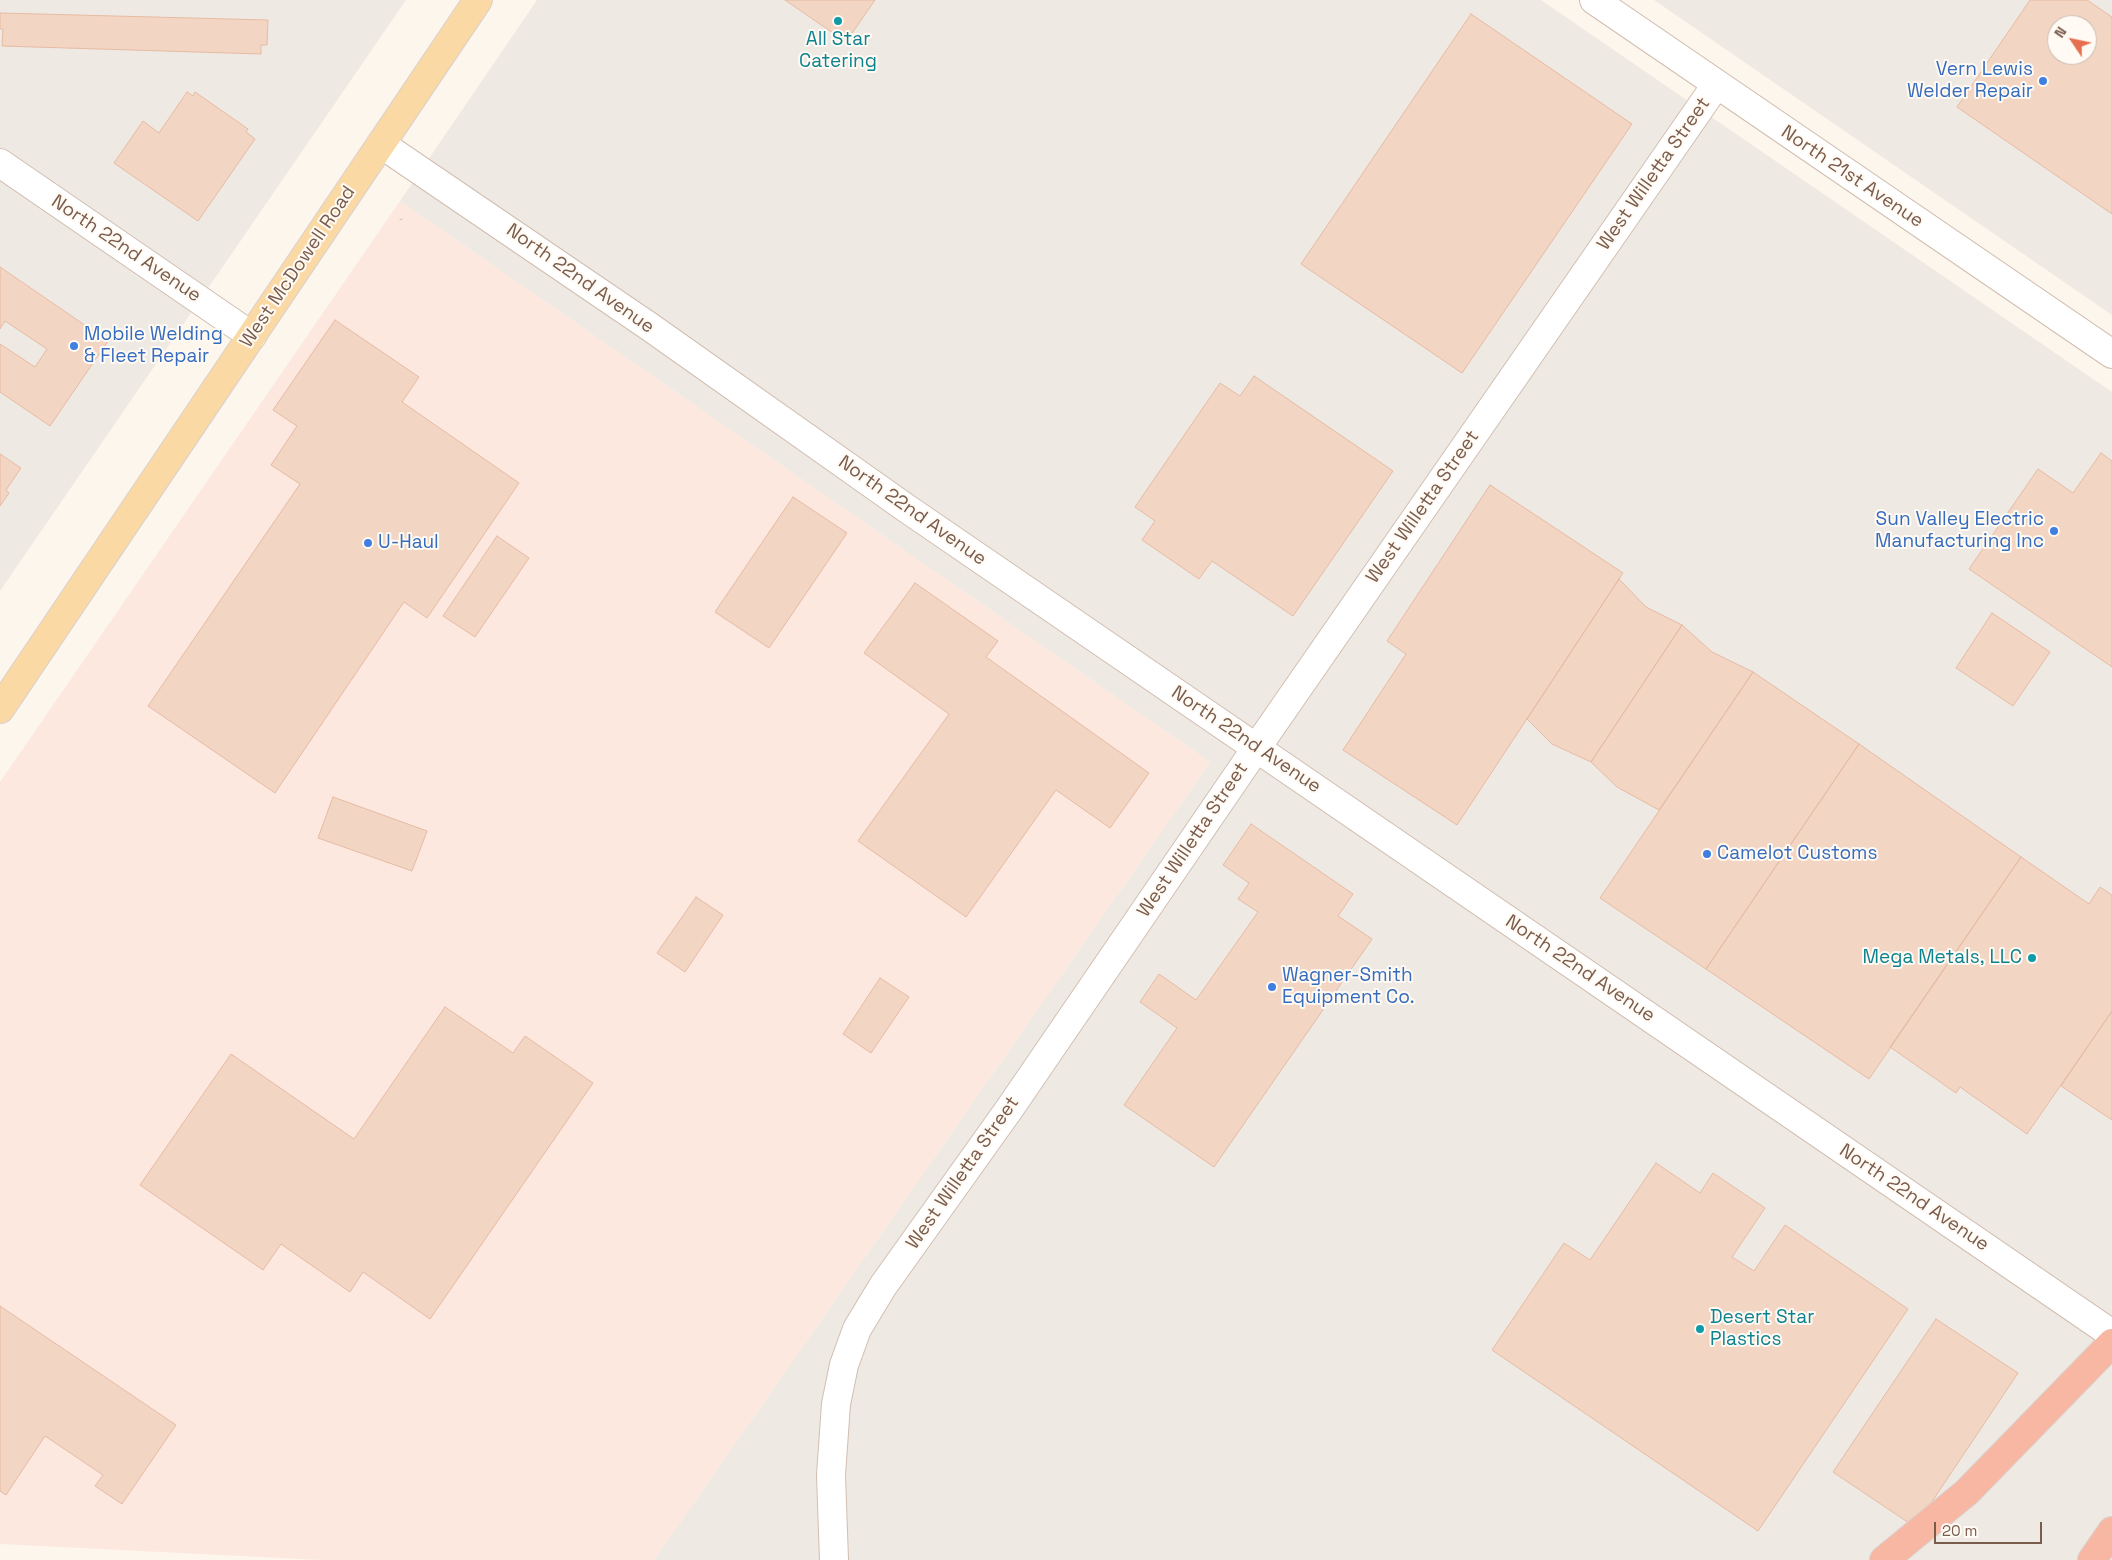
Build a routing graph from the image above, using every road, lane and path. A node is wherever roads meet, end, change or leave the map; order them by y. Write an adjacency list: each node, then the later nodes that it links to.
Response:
1 (478, 0): 4 (main road, West McDowell Road)
2 (1594, 0): 3 (street, North 21st Avenue)
3 (1716, 85): 9 (street, North 21st Avenue); 11 (street, West Willetta Street)
4 (381, 144): 8 (main road, West McDowell Road); 11 (street, North 22nd Avenue)
5 (0, 163): 8 (street, North 22nd Avenue)
6 (401, 219): 7 (path)
7 (402, 224)
8 (252, 336): 10 (main road, West McDowell Road)
9 (2112, 354)
10 (0, 709)
11 (1257, 747): 12 (street, North 22nd Avenue); 15 (street, West Willetta Street)
12 (2112, 1334)
13 (2112, 1343): 16 (highway)
14 (2112, 1531): 17 (highway)
15 (834, 1560)
16 (1884, 1560)
17 (2092, 1560)

